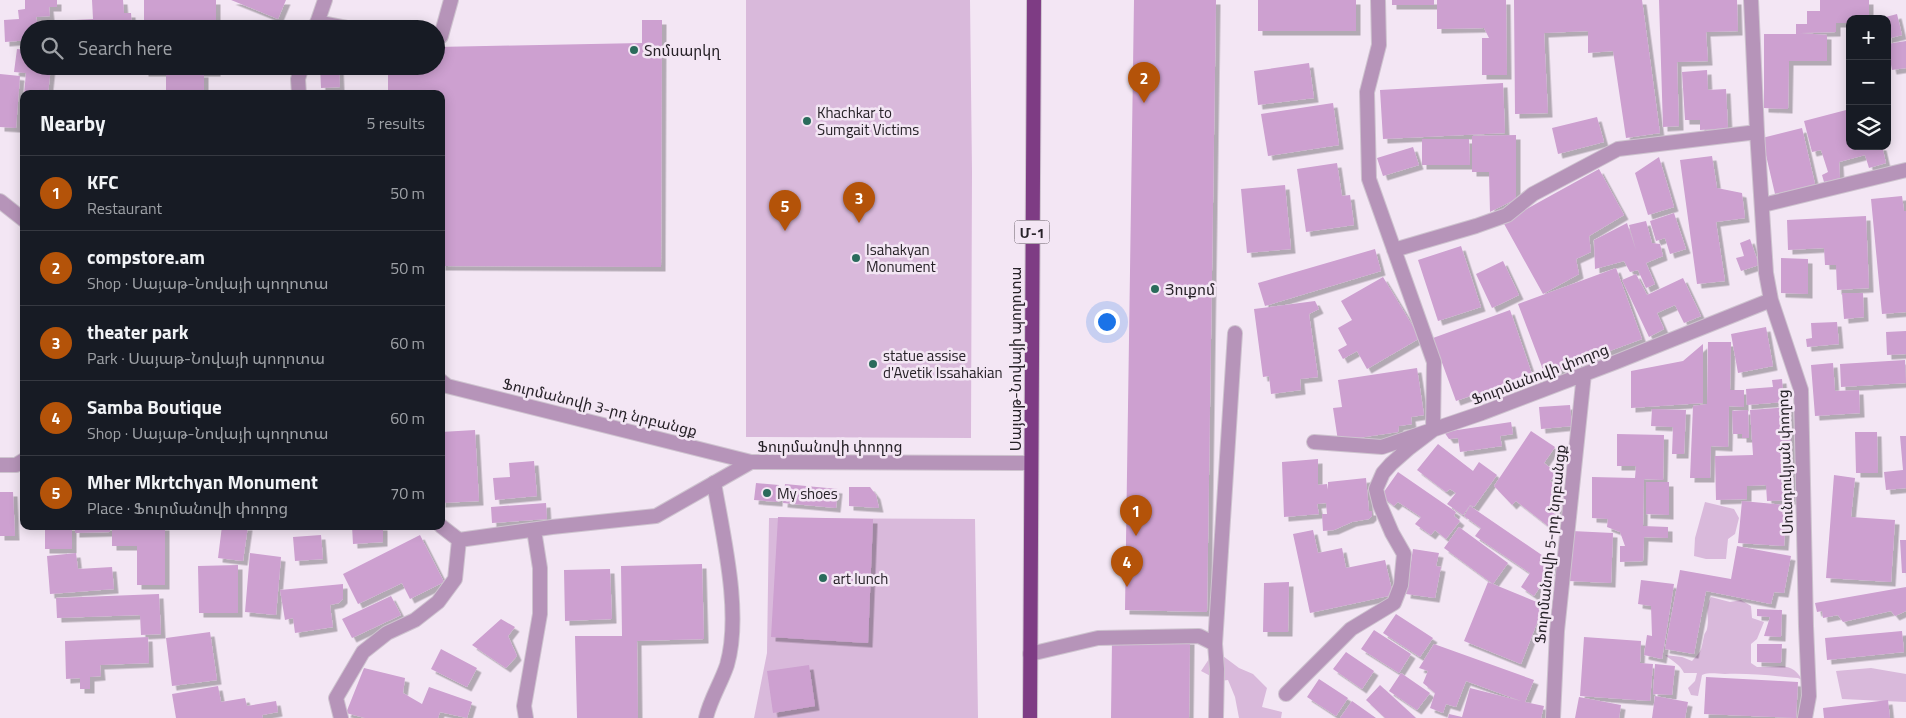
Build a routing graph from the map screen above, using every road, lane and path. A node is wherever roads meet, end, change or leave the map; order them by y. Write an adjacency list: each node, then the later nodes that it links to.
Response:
1 (325, 0): 6 (street)
2 (451, 0): 7 (street)
3 (1034, 0): 24 (highway, Սայաթ-Նովայի պողոտա / Մ-1)
4 (1378, 0): 15 (street)
5 (1752, 0): 10 (street, Սունդուկյան փողոց)
6 (318, 20)
7 (445, 22)
8 (299, 75): 9 (street)
9 (299, 90)
10 (1757, 132): 13 (street, Սունդուկյան փողոց); 15 (street)
11 (1906, 170): 13 (street)
12 (0, 201): 14 (street)
13 (1763, 205): 16 (street, Սունդուկյան փողոց)
14 (20, 217)
15 (1394, 250): 20 (street)
16 (1771, 300): 18 (street, Ֆուրմանովի փողոց); 39 (street, Սունդուկյան փողոց)
17 (1235, 333): 30 (street)
18 (1584, 374): 20 (street, Ֆուրմանովի փողոց); 38 (street, Ֆուրմանովի 5-րդ նրբանցք)
19 (445, 385): 23 (street, Ֆուրմանովի 3-րդ նրբանցք)
20 (1433, 430): 21 (street, Ֆուրմանովի փողոց); 32 (street)
21 (1314, 442)
22 (20, 462): 25 (street)
23 (752, 462): 24 (street, Ֆուրմանովի փողոց); 26 (street, Ֆուրմանովի փողոց)
24 (1030, 463): 31 (highway, Սայաթ-Նովայի պողոտա / Մ-1)
25 (0, 465)
26 (714, 483): 28 (street, Ֆուրմանովի փողոց); 35 (street)
27 (445, 529): 29 (street)
28 (534, 530): 29 (street, Ֆուրմանովի փողոց); 34 (street)
29 (459, 540): 33 (street)
30 (1215, 644): 31 (street); 37 (street)
31 (1030, 654): 36 (highway, Սայաթ-Նովայի պողոտա / Մ-1)
32 (1286, 694)
33 (341, 718)
34 (526, 718)
35 (706, 718)
36 (1030, 718)
37 (1216, 718)
38 (1553, 718)
39 (1805, 718)

